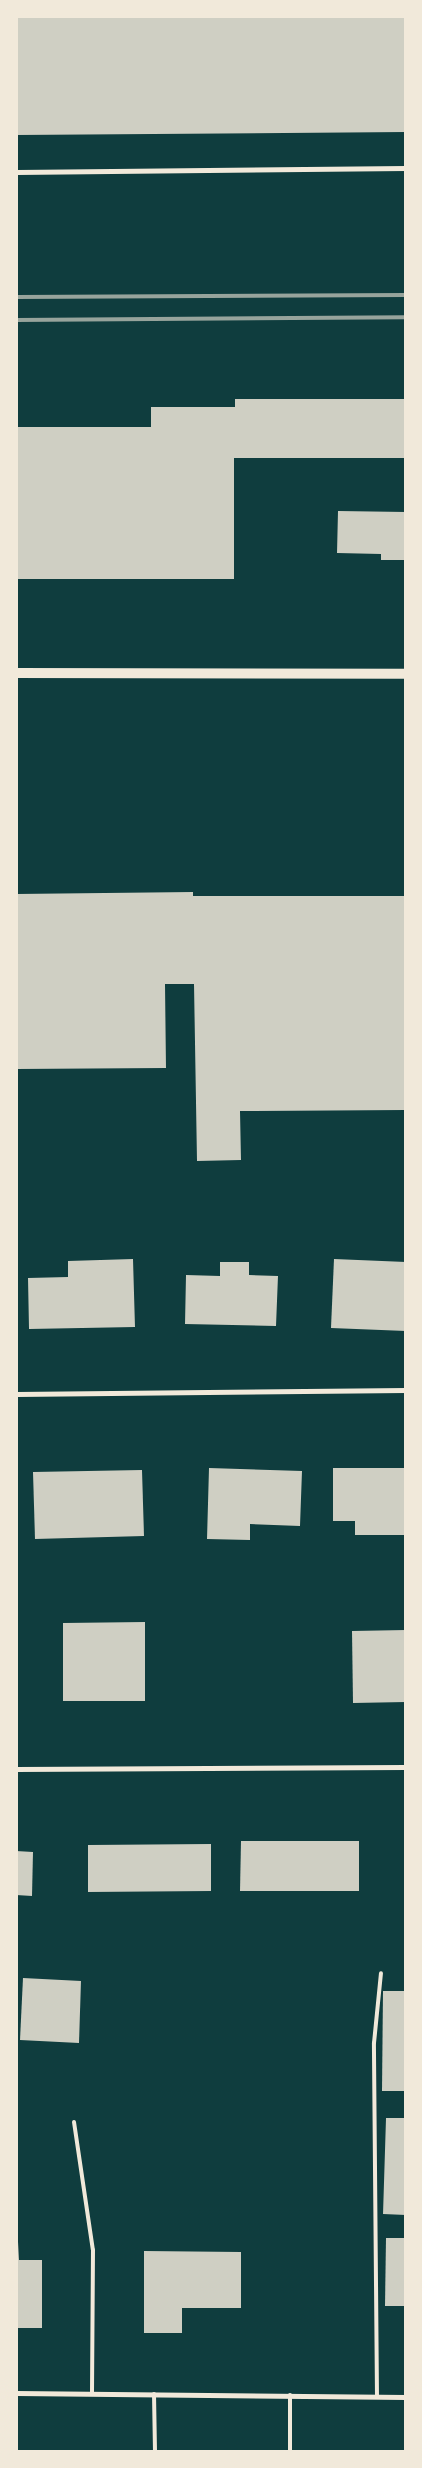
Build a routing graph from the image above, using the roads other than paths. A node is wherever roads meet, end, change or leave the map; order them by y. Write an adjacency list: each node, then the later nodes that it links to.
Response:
1 (406, 168): 2 (street)
2 (16, 172)
3 (16, 674): 4 (main road)
4 (406, 674)
5 (406, 1390): 6 (street)
6 (16, 1394)
7 (406, 1767): 8 (street)
8 (16, 1769)
9 (381, 1973): 15 (lane)
10 (74, 2122): 12 (lane)
11 (16, 2393): 12 (street)
12 (92, 2394): 13 (street)
13 (154, 2394): 14 (street); 17 (lane)
14 (290, 2395): 15 (street); 18 (lane)
15 (377, 2397): 16 (street)
16 (406, 2397)
17 (154, 2452)
18 (290, 2452)

